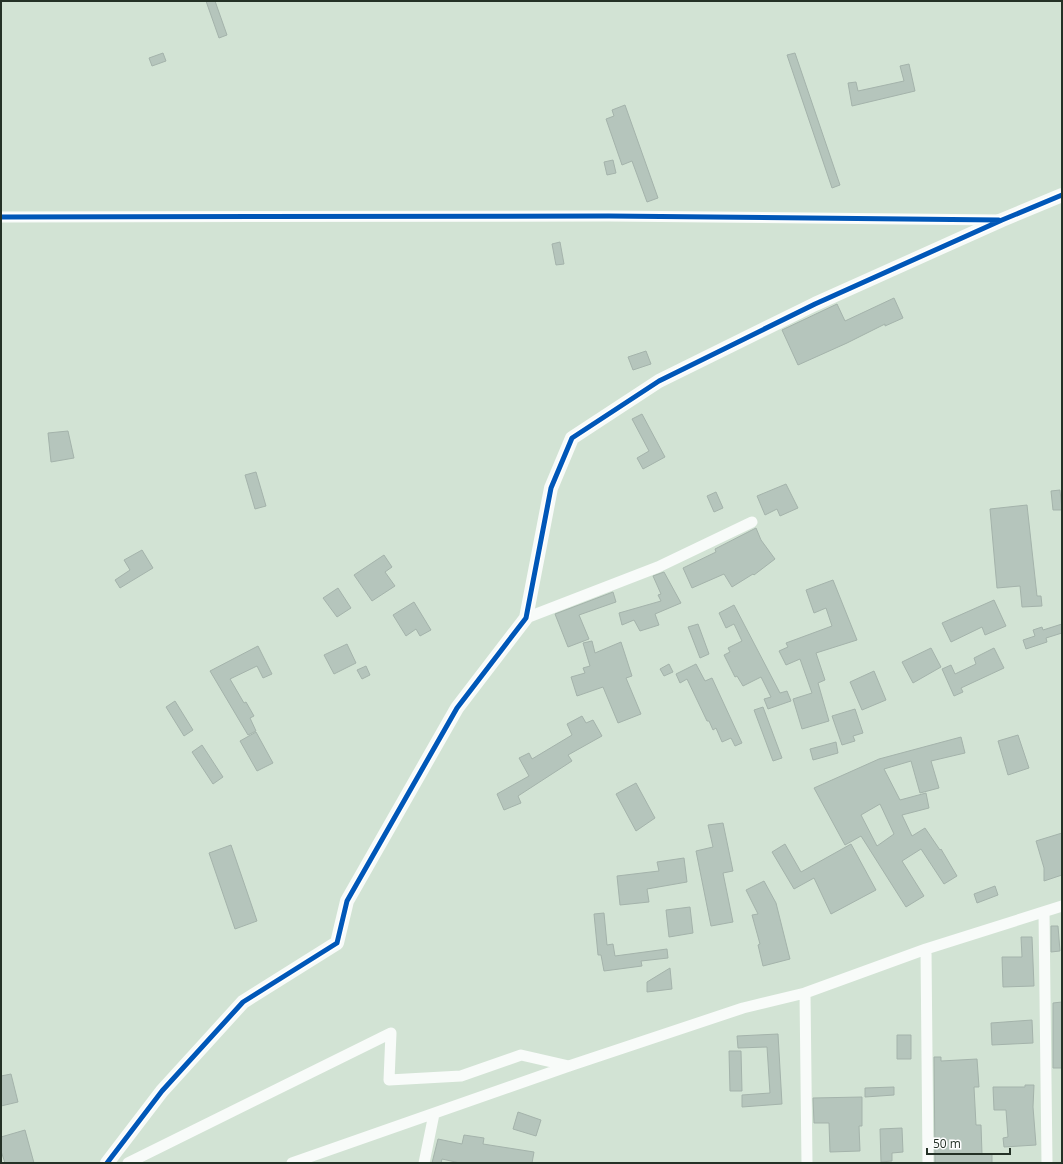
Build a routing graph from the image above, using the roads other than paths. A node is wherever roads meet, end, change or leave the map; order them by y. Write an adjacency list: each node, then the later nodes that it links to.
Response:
1 (1062, 195): 3 (street)
2 (1, 217): 3 (street)
3 (1002, 220): 5 (street)
4 (752, 522): 5 (street)
5 (526, 618): 13 (street)
6 (1062, 906): 7 (street)
7 (1044, 912): 8 (street); 18 (street)
8 (926, 949): 9 (street); 17 (street)
9 (805, 994): 10 (street); 16 (street)
10 (569, 1066): 11 (street); 14 (street)
11 (434, 1114): 12 (street); 15 (street)
12 (299, 1162)
13 (108, 1163)
14 (128, 1163)
15 (424, 1163)
16 (807, 1163)
17 (928, 1163)
18 (1047, 1163)

